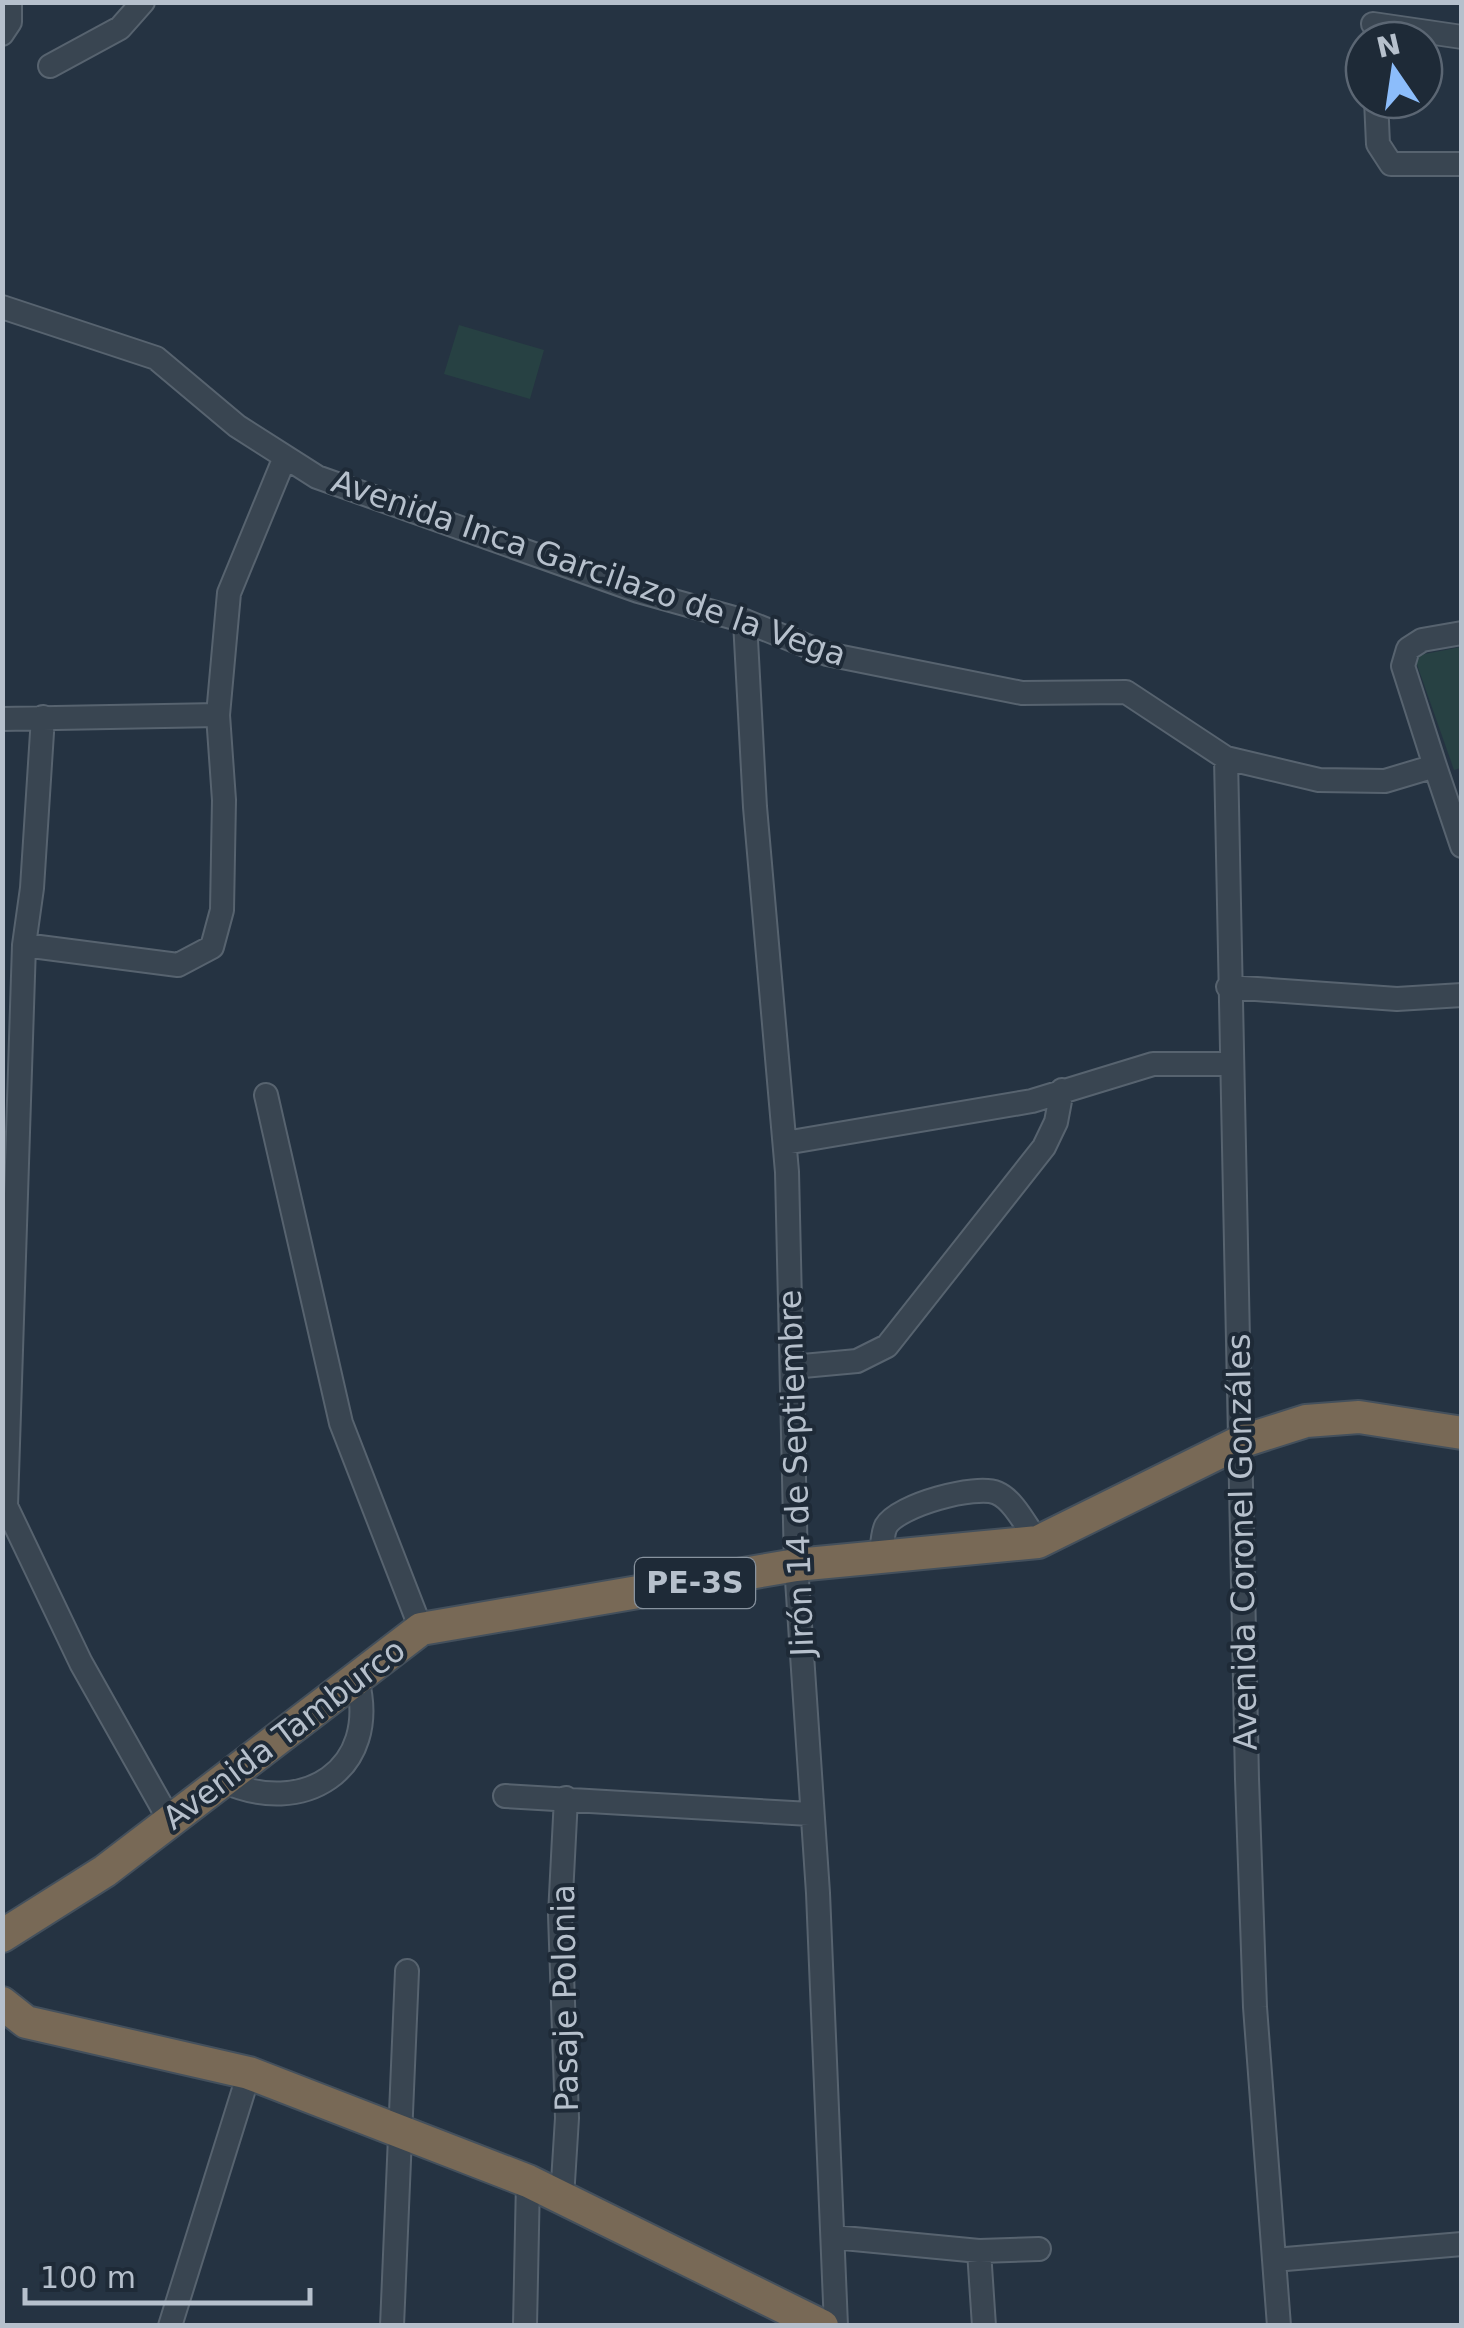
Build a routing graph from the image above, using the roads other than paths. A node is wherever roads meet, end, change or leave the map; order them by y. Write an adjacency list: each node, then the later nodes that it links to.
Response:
1 (10, 2): 3 (street)
2 (143, 2): 4 (street)
3 (2, 34)
4 (50, 66)
5 (1377, 120): 6 (street)
6 (1462, 164)
7 (2, 307): 8 (street, Avenida Inca Garcilazo de la Vega)
8 (285, 457): 9 (street, Avenida Inca Garcilazo de la Vega); 11 (street)
9 (745, 621): 14 (street, Avenida Inca Garcilazo de la Vega); 23 (street, Jirón 14 de Septiembre)
10 (1462, 633): 15 (street)
11 (218, 715): 12 (street); 17 (street)
12 (43, 717): 13 (street); 17 (street)
13 (2, 719)
14 (1226, 758): 15 (street, Avenida Inca Garcilazo de la Vega); 18 (street, Avenida Coronel Gonzáles)
15 (1435, 766): 16 (street)
16 (1462, 846)
17 (24, 946): 36 (street)
18 (1228, 986): 19 (street); 20 (street, Avenida Coronel Gonzáles)
19 (1462, 995)
20 (1230, 1064): 21 (street); 26 (street, Avenida Coronel Gonzáles)
21 (1062, 1090): 23 (street); 24 (street)
22 (266, 1095): 30 (street)
23 (785, 1144): 24 (street, Jirón 14 de Septiembre)
24 (792, 1367): 29 (street, Jirón 14 de Septiembre)
25 (1462, 1433): 26 (highway, Avenida Tamburco / PE-3S)
26 (1240, 1442): 27 (highway, Avenida Tamburco / PE-3S); 48 (street, Avenida Coronel Gonzáles)
27 (1038, 1542): 28 (highway, Avenida Tamburco / PE-3S); 28 (street)
28 (881, 1557): 29 (highway, Avenida Tamburco / PE-3S)
29 (796, 1565): 30 (highway, Avenida Tamburco / PE-3S); 35 (street, Jirón 14 de Septiembre)
30 (421, 1630): 31 (highway, Avenida Tamburco / PE-3S)
31 (356, 1678): 32 (highway, Avenida Tamburco / PE-3S); 32 (street)
32 (223, 1781): 36 (highway, Avenida Tamburco / PE-3S)
33 (505, 1796): 34 (street)
34 (566, 1798): 35 (street); 43 (street, Pasaje Polonia)
35 (810, 1814): 44 (street, Jirón 14 de Septiembre)
36 (170, 1821): 37 (highway, Avenida Tamburco / PE-3S)
37 (2, 1936)
38 (406, 1971): 41 (street)
39 (2, 2004): 40 (highway)
40 (249, 2073): 41 (highway); 49 (street)
41 (400, 2132): 42 (highway); 50 (street)
42 (528, 2181): 43 (highway); 51 (street)
43 (562, 2198): 52 (highway)
44 (833, 2237): 47 (street); 53 (street, Jirón 14 de Septiembre)
45 (1462, 2244): 48 (street)
46 (1039, 2249): 47 (street)
47 (979, 2250): 54 (street)
48 (1274, 2260): 55 (street, Avenida Coronel Gonzáles)
49 (170, 2326)
50 (392, 2326)
51 (524, 2326)
52 (822, 2326)
53 (836, 2326)
54 (984, 2326)
55 (1279, 2326)

